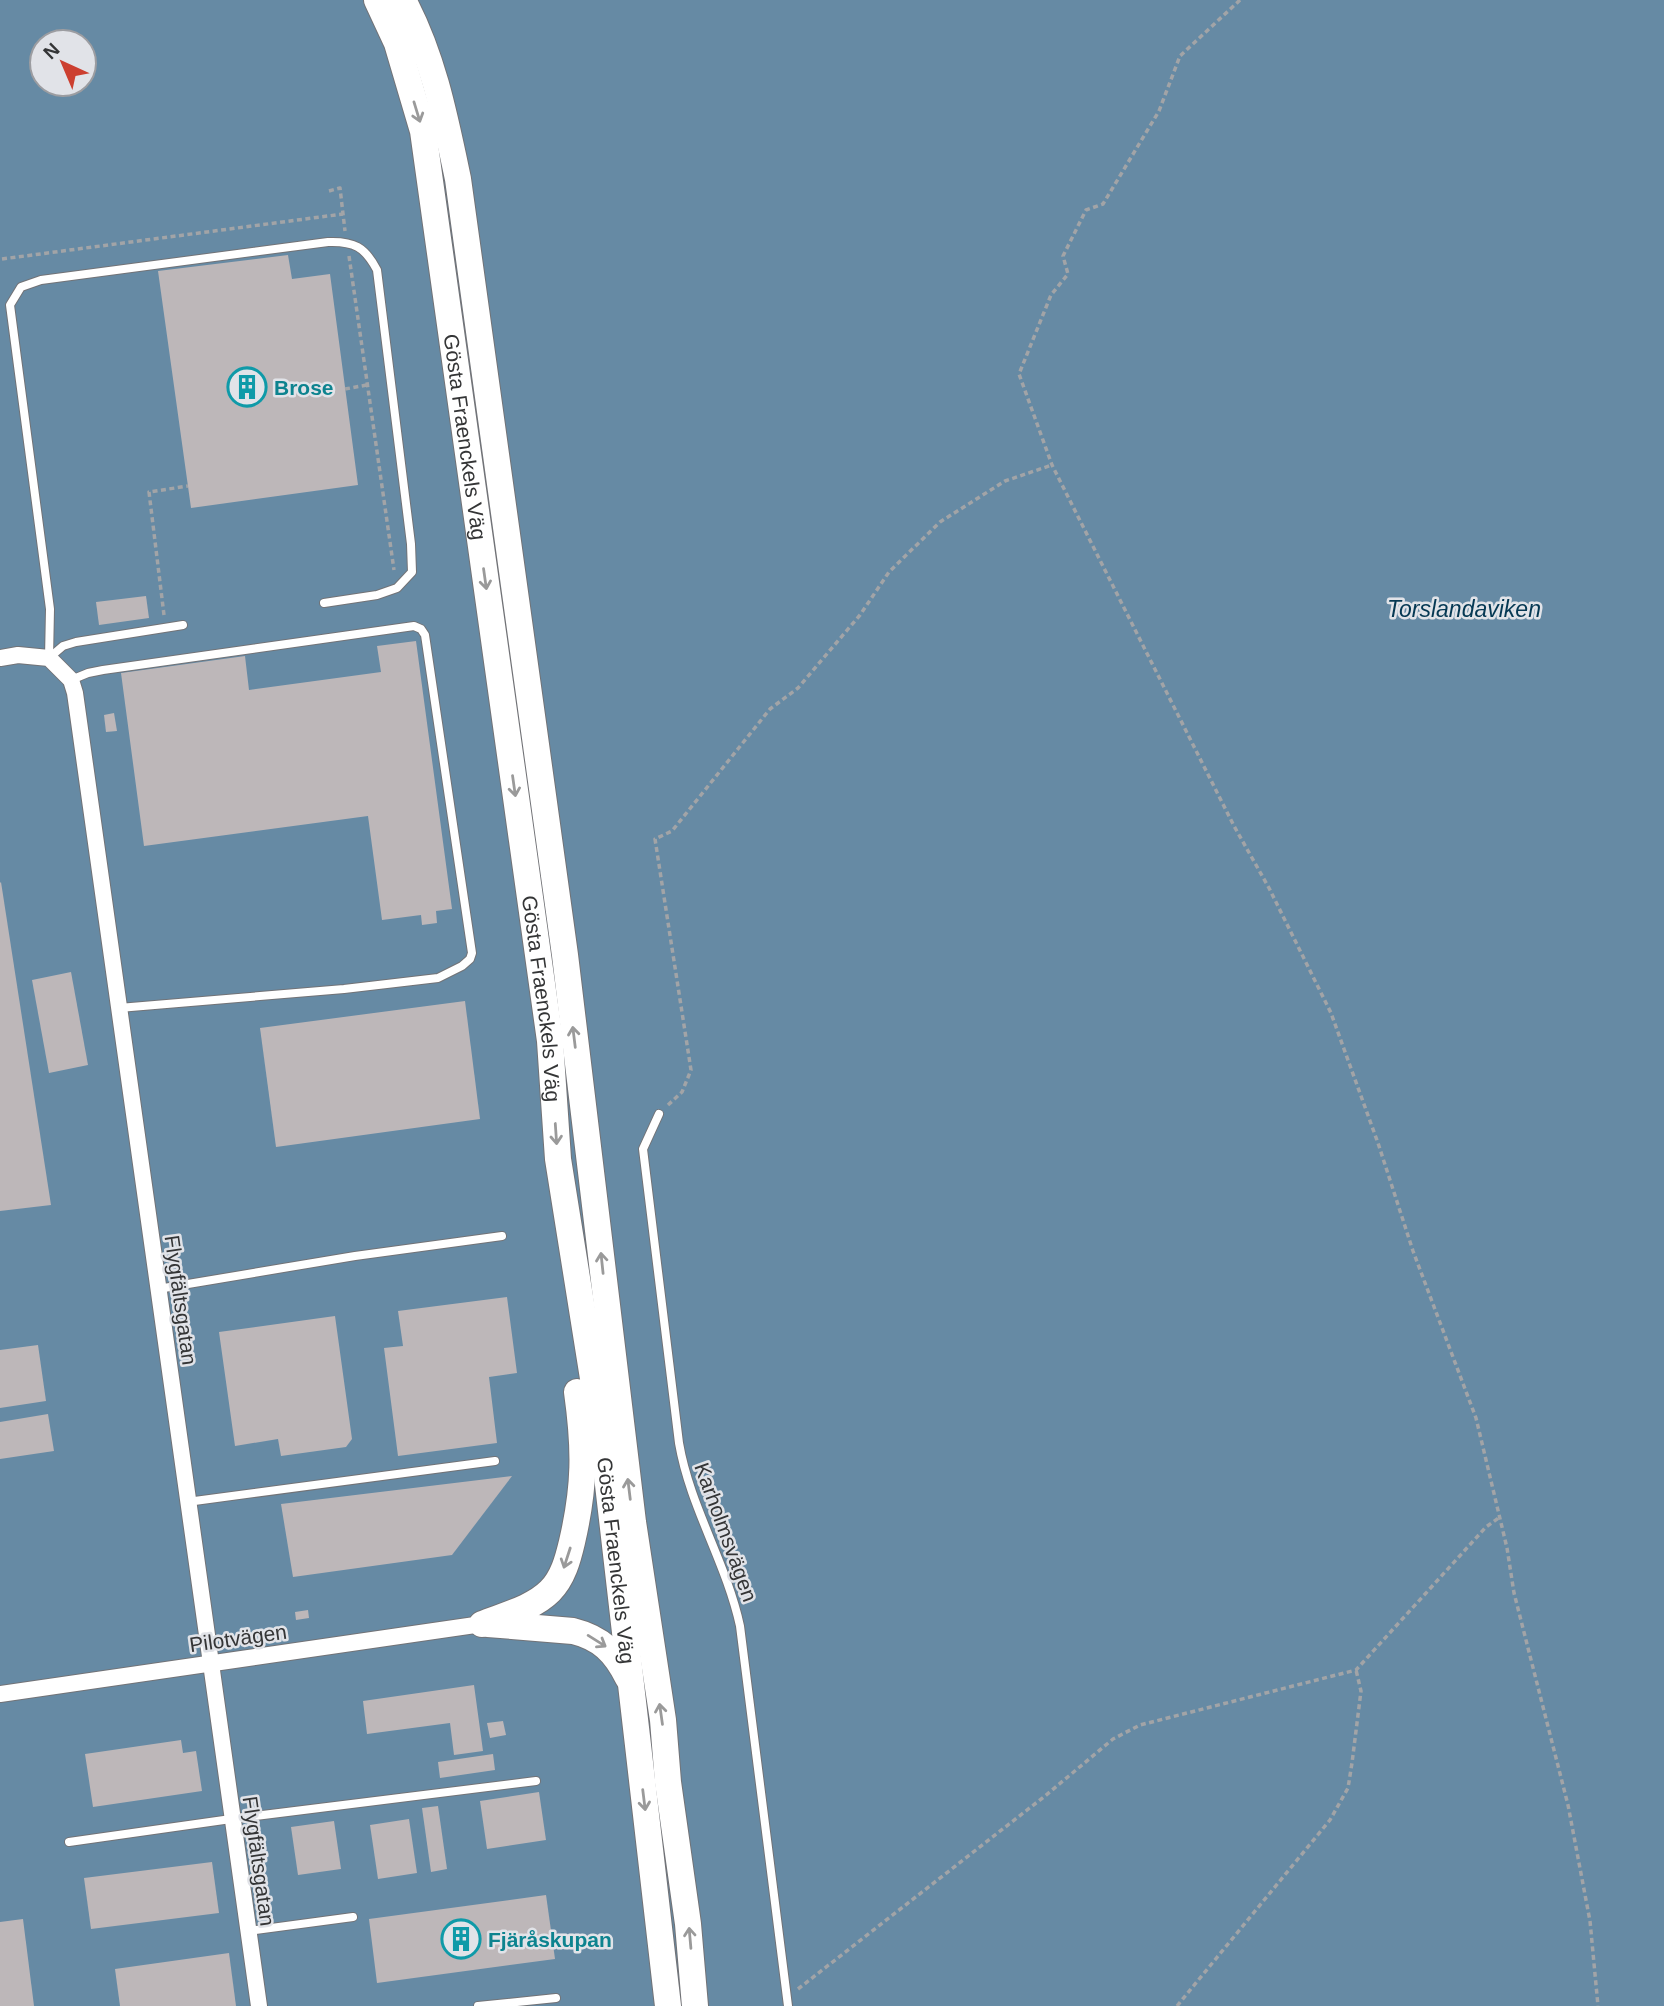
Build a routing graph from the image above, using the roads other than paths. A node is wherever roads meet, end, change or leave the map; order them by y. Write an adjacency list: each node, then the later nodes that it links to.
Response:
1 (377, 0): 13 (main road, Gösta Fraenckels Väg, one-way to 13)
2 (403, 0): 3 (main road, Gösta Fraenckels Väg)
3 (415, 12): 29 (main road, Gösta Fraenckels Väg, one-way to 3)
4 (324, 603): 7 (lane)
5 (183, 625): 7 (lane)
6 (0, 657): 7 (street)
7 (49, 658): 8 (street)
8 (71, 680): 9 (street, Flygfältsgatan); 9 (lane)
9 (119, 1008): 12 (street, Flygfältsgatan)
10 (659, 1114): 30 (lane, Karholmsvägen)
11 (502, 1236): 12 (lane)
12 (158, 1289): 15 (street, Flygfältsgatan)
13 (578, 1296): 16 (main road, one-way to 16); 18 (main road, Gösta Fraenckels Väg)
14 (495, 1461): 15 (lane)
15 (187, 1502): 17 (street, Flygfältsgatan)
16 (482, 1624): 17 (street, Pilotvägen); 18 (main road, one-way to 18)
17 (209, 1663): 19 (street, Pilotvägen); 21 (street, Flygfältsgatan)
18 (631, 1683): 28 (main road, Gösta Fraenckels Väg, one-way to 28)
19 (0, 1694)
20 (536, 1781): 21 (lane)
21 (231, 1819): 22 (lane); 24 (street, Flygfältsgatan)
22 (69, 1842)
23 (353, 1917): 24 (lane)
24 (248, 1931): 26 (street, Flygfältsgatan)
25 (556, 1998): 27 (lane)
26 (259, 2006)
27 (478, 2006)
28 (668, 2006)
29 (695, 2006)
30 (788, 2006)

